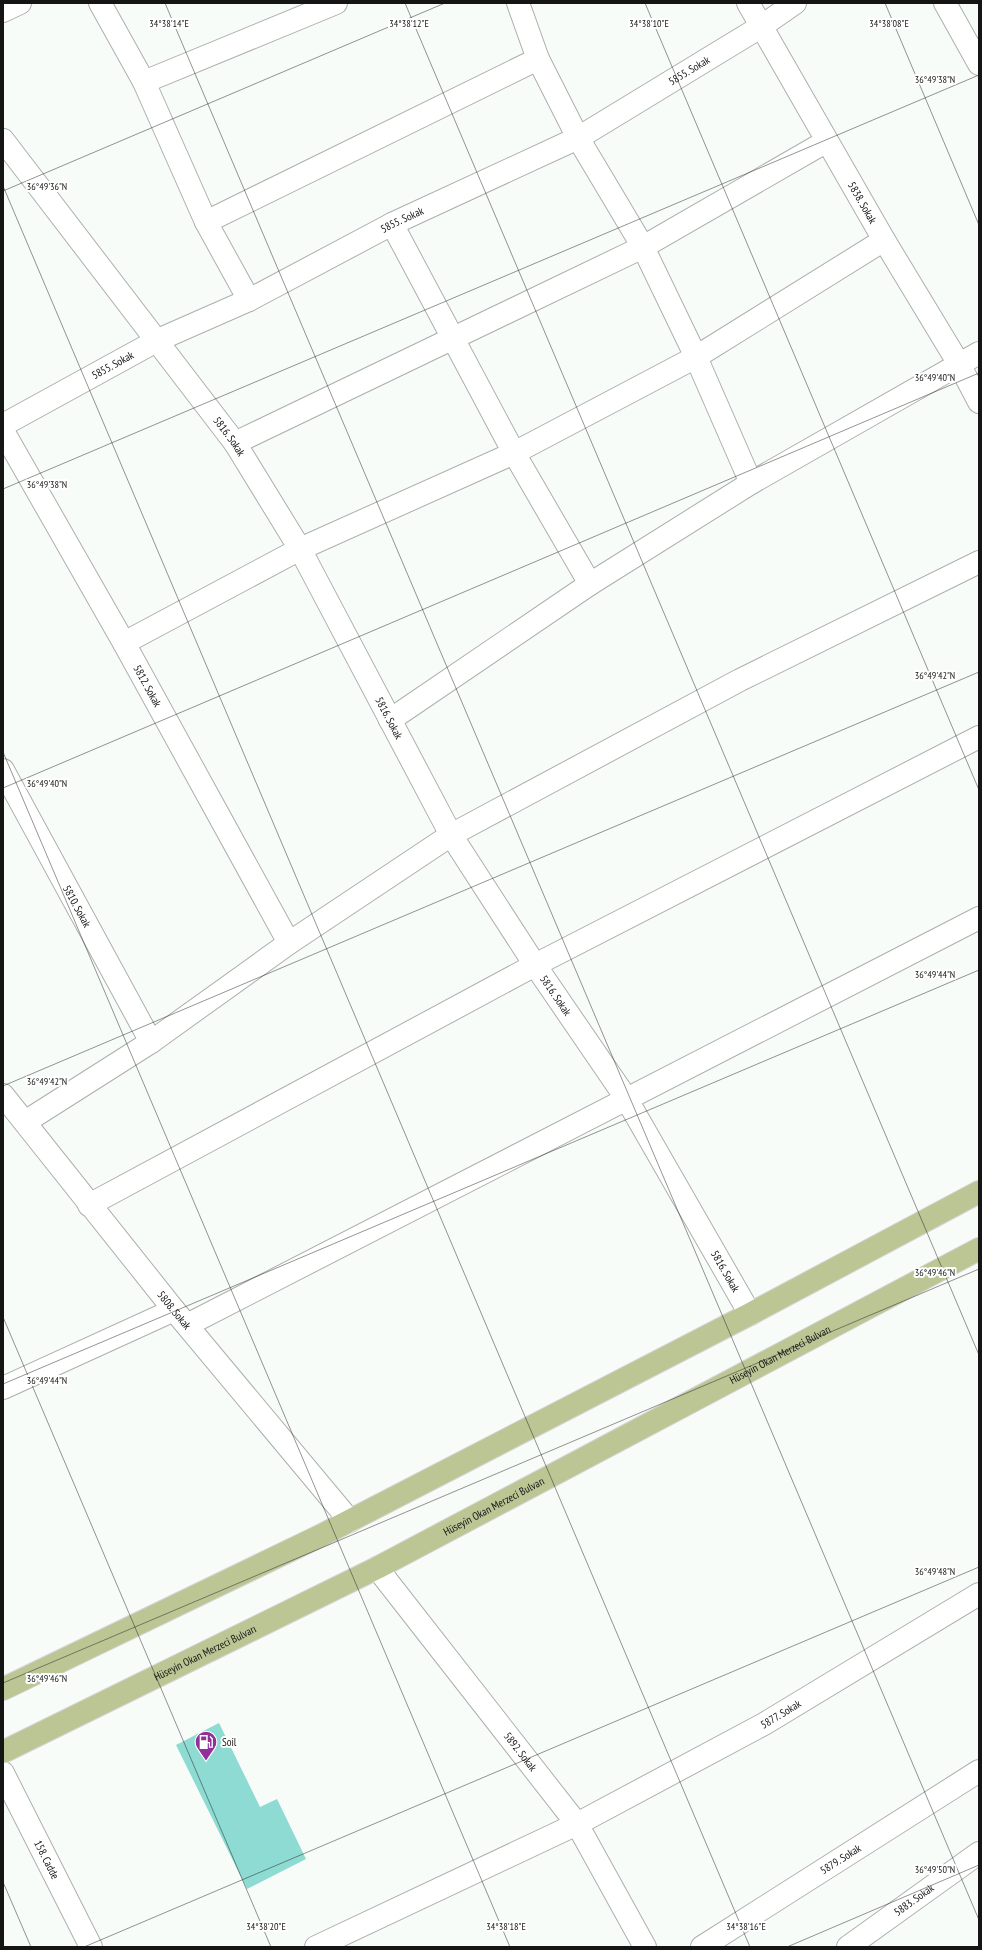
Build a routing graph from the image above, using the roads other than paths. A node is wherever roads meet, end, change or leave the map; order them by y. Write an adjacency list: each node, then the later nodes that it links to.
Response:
1 (20, 3): 8 (street)
2 (100, 3): 12 (street)
3 (336, 3): 12 (street)
4 (518, 3): 10 (street)
5 (748, 3): 9 (street, 5838. Sokak)
6 (795, 3): 9 (street, 5855. Sokak)
7 (945, 3): 11 (street)
8 (3, 11)
9 (762, 26): 13 (street, 5855. Sokak); 15 (street, 5838. Sokak)
10 (538, 59): 13 (street); 16 (street)
11 (979, 64)
12 (144, 82): 16 (street)
13 (578, 138): 17 (street, 5855. Sokak); 19 (street)
14 (3, 140): 22 (street, 5816. Sokak)
15 (827, 141): 18 (street, 5838. Sokak); 19 (street)
16 (206, 222): 20 (street)
17 (392, 224): 20 (street, 5855. Sokak); 21 (street)
18 (884, 240): 24 (street); 25 (street, 5838. Sokak)
19 (642, 246): 21 (street); 24 (street)
20 (249, 300): 22 (street, 5855. Sokak)
21 (453, 338): 29 (street); 30 (street)
22 (158, 340): 27 (street, 5855. Sokak); 29 (street, 5816. Sokak)
23 (979, 353): 25 (street)
24 (696, 357): 30 (street); 31 (street)
25 (959, 364): 26 (street, 5838. Sokak); 31 (street)
26 (979, 402)
27 (3, 425)
28 (3, 431): 35 (street, 5812. Sokak)
29 (235, 442): 32 (street, 5816. Sokak)
30 (514, 453): 32 (street); 34 (street)
31 (751, 482): 34 (street)
32 (300, 550): 35 (street); 36 (street, 5816. Sokak)
33 (979, 562): 39 (street)
34 (590, 584): 36 (street)
35 (124, 643): 41 (street, 5812. Sokak)
36 (390, 720): 39 (street, 5816. Sokak)
37 (979, 737): 42 (street)
38 (3, 770): 43 (street, 5810. Sokak)
39 (451, 835): 41 (street); 42 (street, 5816. Sokak)
40 (979, 918): 44 (street)
41 (289, 943): 43 (street)
42 (535, 965): 44 (street, 5816. Sokak); 48 (street)
43 (151, 1042): 46 (street)
44 (626, 1098): 50 (street, 5816. Sokak); 51 (street)
45 (5, 1103): 46 (street, 5808. Sokak)
46 (25, 1122): 48 (street, 5808. Sokak)
47 (979, 1192): 50 (main road)
48 (89, 1205): 51 (street, 5808. Sokak)
49 (979, 1249): 54 (main road, Hüseyin Okan Merzeci Bulvarı)
50 (750, 1314): 53 (main road)
51 (180, 1318): 52 (street); 53 (street, 5808. Sokak)
52 (3, 1388)
53 (350, 1521): 56 (main road)
54 (377, 1568): 57 (main road, Hüseyin Okan Merzeci Bulvarı); 60 (street, 5892. Sokak)
55 (979, 1594): 60 (street, 5877. Sokak)
56 (3, 1688)
57 (3, 1752)
58 (979, 1771): 65 (street, 5879. Sokak)
59 (3, 1773): 62 (street, 158. Cadde)
60 (577, 1824): 63 (street, 5877. Sokak); 64 (street, 5892. Sokak)
61 (979, 1853): 66 (street, 5883. Sokak)
62 (91, 1947)
63 (316, 1947)
64 (645, 1947)
65 (702, 1947)
66 (848, 1947)

